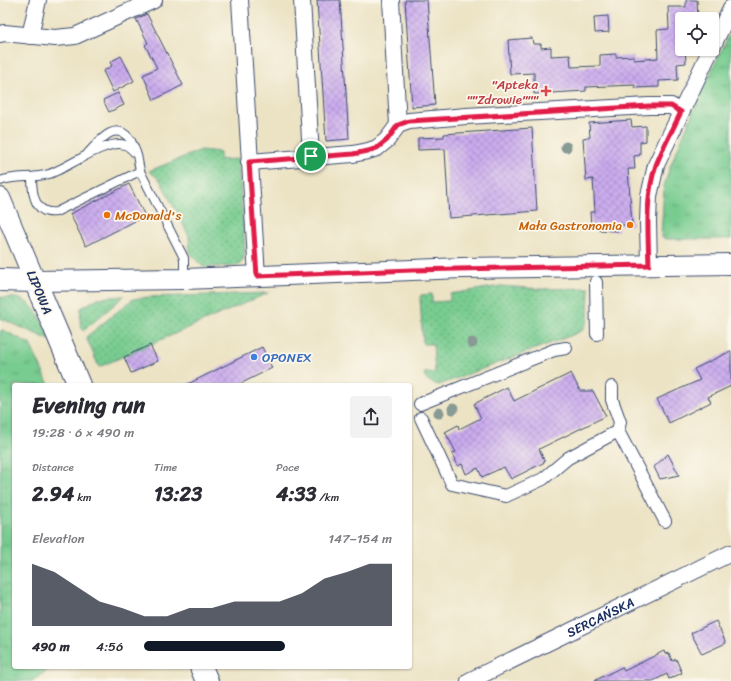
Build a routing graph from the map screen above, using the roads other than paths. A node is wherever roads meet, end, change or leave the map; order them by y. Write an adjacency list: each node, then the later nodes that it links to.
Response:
1 (38, 0): 9 (street)
2 (154, 0): 9 (street)
3 (240, 0): 16 (street)
4 (302, 0): 15 (street)
5 (392, 0): 12 (street)
6 (731, 8): 7 (street)
7 (719, 33)
8 (0, 34): 9 (street)
9 (30, 36)
10 (708, 56): 11 (street)
11 (681, 112): 12 (street); 22 (street)
12 (398, 125): 15 (street)
13 (86, 155): 14 (lane); 14 (lane); 18 (lane)
14 (137, 155): 17 (lane)
15 (311, 156): 16 (street)
16 (249, 162): 23 (street)
17 (140, 171): 18 (lane); 24 (lane)
18 (32, 177): 19 (lane)
19 (0, 181)
20 (0, 198): 26 (street, LIPOWA)
21 (731, 264): 22 (street)
22 (649, 265): 23 (street)
23 (257, 276): 24 (street)
24 (184, 279): 26 (street)
25 (0, 280): 26 (main road)
26 (35, 281): 30 (main road, LIPOWA)
27 (596, 282): 28 (street)
28 (597, 334)
29 (566, 348): 32 (street)
30 (78, 383)
31 (612, 387): 34 (street)
32 (420, 404)
33 (421, 418): 34 (street)
34 (618, 431): 35 (street)
35 (664, 521)
36 (731, 553): 39 (street, SERCAŃSKA)
37 (202, 669): 38 (main road)
38 (207, 681)
39 (470, 681)

